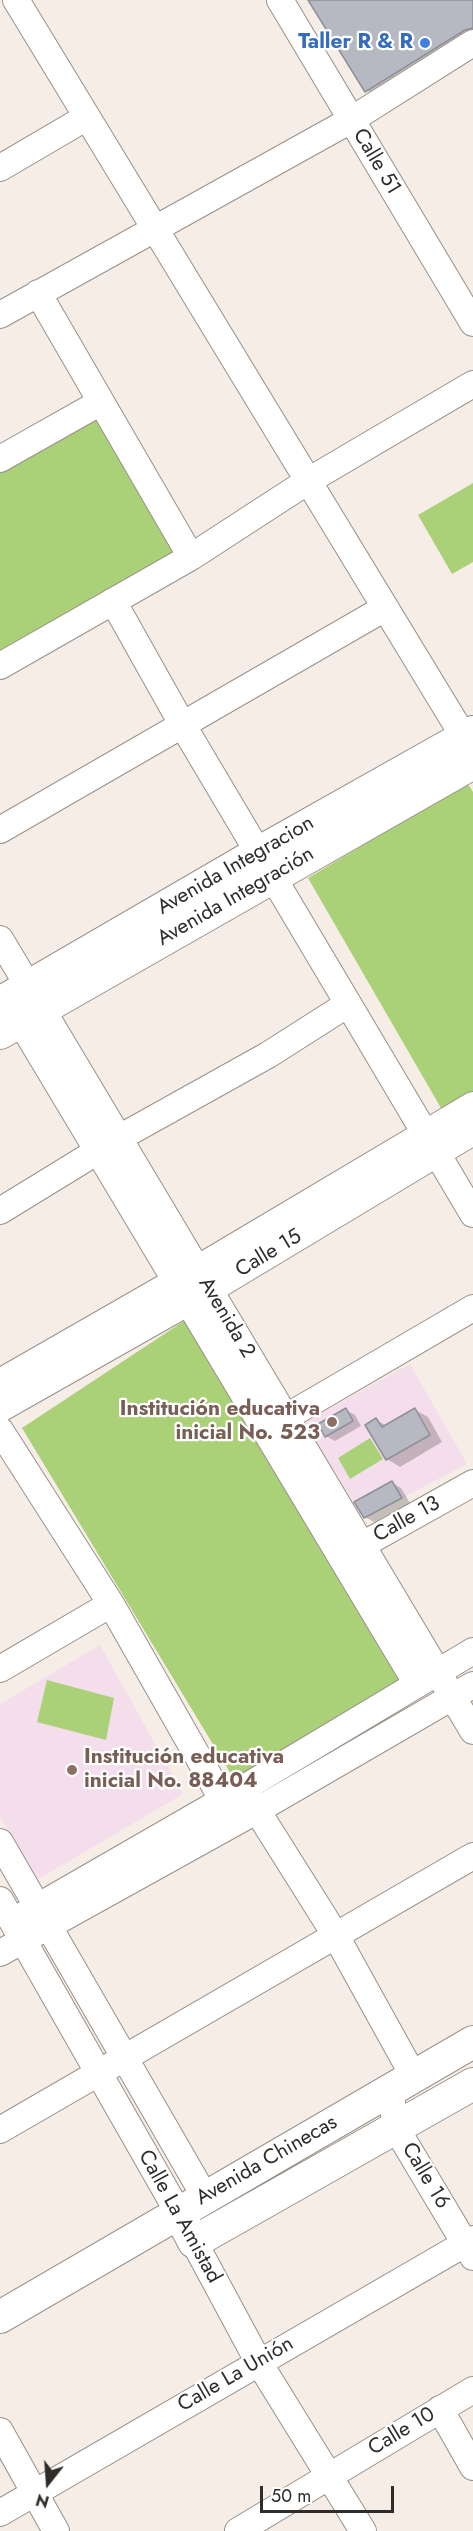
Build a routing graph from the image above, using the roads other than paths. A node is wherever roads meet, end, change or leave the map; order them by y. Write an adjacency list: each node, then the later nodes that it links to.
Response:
1 (16, 0): 4 (street)
2 (280, 0): 5 (street, Calle 51)
3 (473, 43): 5 (street)
4 (87, 117): 6 (street); 7 (street)
5 (351, 120): 7 (street); 10 (street, Calle 51)
6 (0, 168)
7 (154, 227): 8 (street); 14 (street)
8 (38, 293): 9 (street); 12 (street)
9 (0, 315)
10 (473, 323)
11 (473, 384): 14 (street)
12 (101, 402): 13 (street); 15 (street)
13 (0, 459)
14 (308, 481): 15 (street); 17 (street)
15 (191, 557): 16 (street)
16 (113, 601): 18 (street); 19 (street)
17 (385, 608): 19 (street); 20 (street)
18 (0, 666)
19 (182, 724): 21 (street); 22 (street)
20 (471, 746): 22 (main road, Avenida Integración)
21 (0, 830)
22 (265, 864): 24 (street); 25 (main road, Avenida Integración)
23 (0, 939): 25 (street, Avenida 2)
24 (348, 1004): 28 (street); 29 (street)
25 (18, 1011): 29 (street, Avenida 2)
26 (473, 1105): 28 (street)
27 (473, 1132): 28 (street, Calle 15)
28 (430, 1143): 31 (street); 32 (street, Calle 15)
29 (109, 1145): 30 (street); 32 (street, Avenida 2)
30 (0, 1211)
31 (473, 1214)
32 (193, 1285): 34 (street); 35 (street, Calle 15); 36 (street, Avenida 2)
33 (473, 1308): 36 (street)
34 (0, 1382)
35 (0, 1409)
36 (275, 1423): 39 (street, Avenida 2)
37 (0, 1430): 40 (street, Calle 16)
38 (473, 1483): 39 (street, Calle 13)
39 (351, 1551): 43 (street, Avenida 2)
40 (111, 1604): 42 (street); 46 (street, Calle 16)
41 (473, 1651): 43 (street)
42 (0, 1669)
43 (427, 1678): 44 (street, Avenida 2); 46 (street)
44 (463, 1691): 45 (street, Avenida 2); 47 (street)
45 (473, 1731)
46 (233, 1794): 47 (street, Calle 16); 50 (street)
47 (256, 1811): 50 (street); 52 (street, Calle 16)
48 (0, 1842): 50 (street, Calle La Amistad)
49 (473, 1856): 52 (street)
50 (44, 1916): 51 (street); 55 (street, Calle La Amistad)
51 (12, 1920): 53 (street); 56 (street, Calle La Amistad)
52 (336, 1936): 55 (street); 57 (street, Calle 16)
53 (0, 1953)
54 (473, 2042): 57 (main road, Avenida Chinecas)
55 (124, 2058): 56 (street); 61 (street, Calle La Amistad)
56 (98, 2073): 60 (street); 62 (street, Calle La Amistad)
57 (402, 2083): 59 (street, Calle 16); 61 (main road, Avenida Chinecas)
58 (473, 2084): 59 (main road, Avenida Chinecas)
59 (396, 2128): 63 (main road, Avenida Chinecas); 64 (street, Calle 16)
60 (0, 2130)
61 (205, 2197): 62 (main road, Avenida Chinecas)
62 (178, 2212): 63 (main road, Calle La Amistad); 65 (main road, Avenida Chinecas)
63 (194, 2242): 66 (street, Calle La Amistad)
64 (470, 2246): 66 (street, Calle La Unión)
65 (0, 2317)
66 (258, 2361): 71 (street, Calle La Amistad); 72 (street, Calle La Unión)
67 (473, 2390): 68 (street, Calle 10)
68 (440, 2409): 70 (street); 71 (street, Calle 10)
69 (0, 2431): 72 (street)
70 (473, 2467)
71 (329, 2474): 75 (street, Calle 10); 76 (street, Calle La Amistad)
72 (33, 2493): 73 (street, Calle La Unión); 74 (street)
73 (0, 2513)
74 (56, 2531)
75 (238, 2531)
76 (363, 2531)

